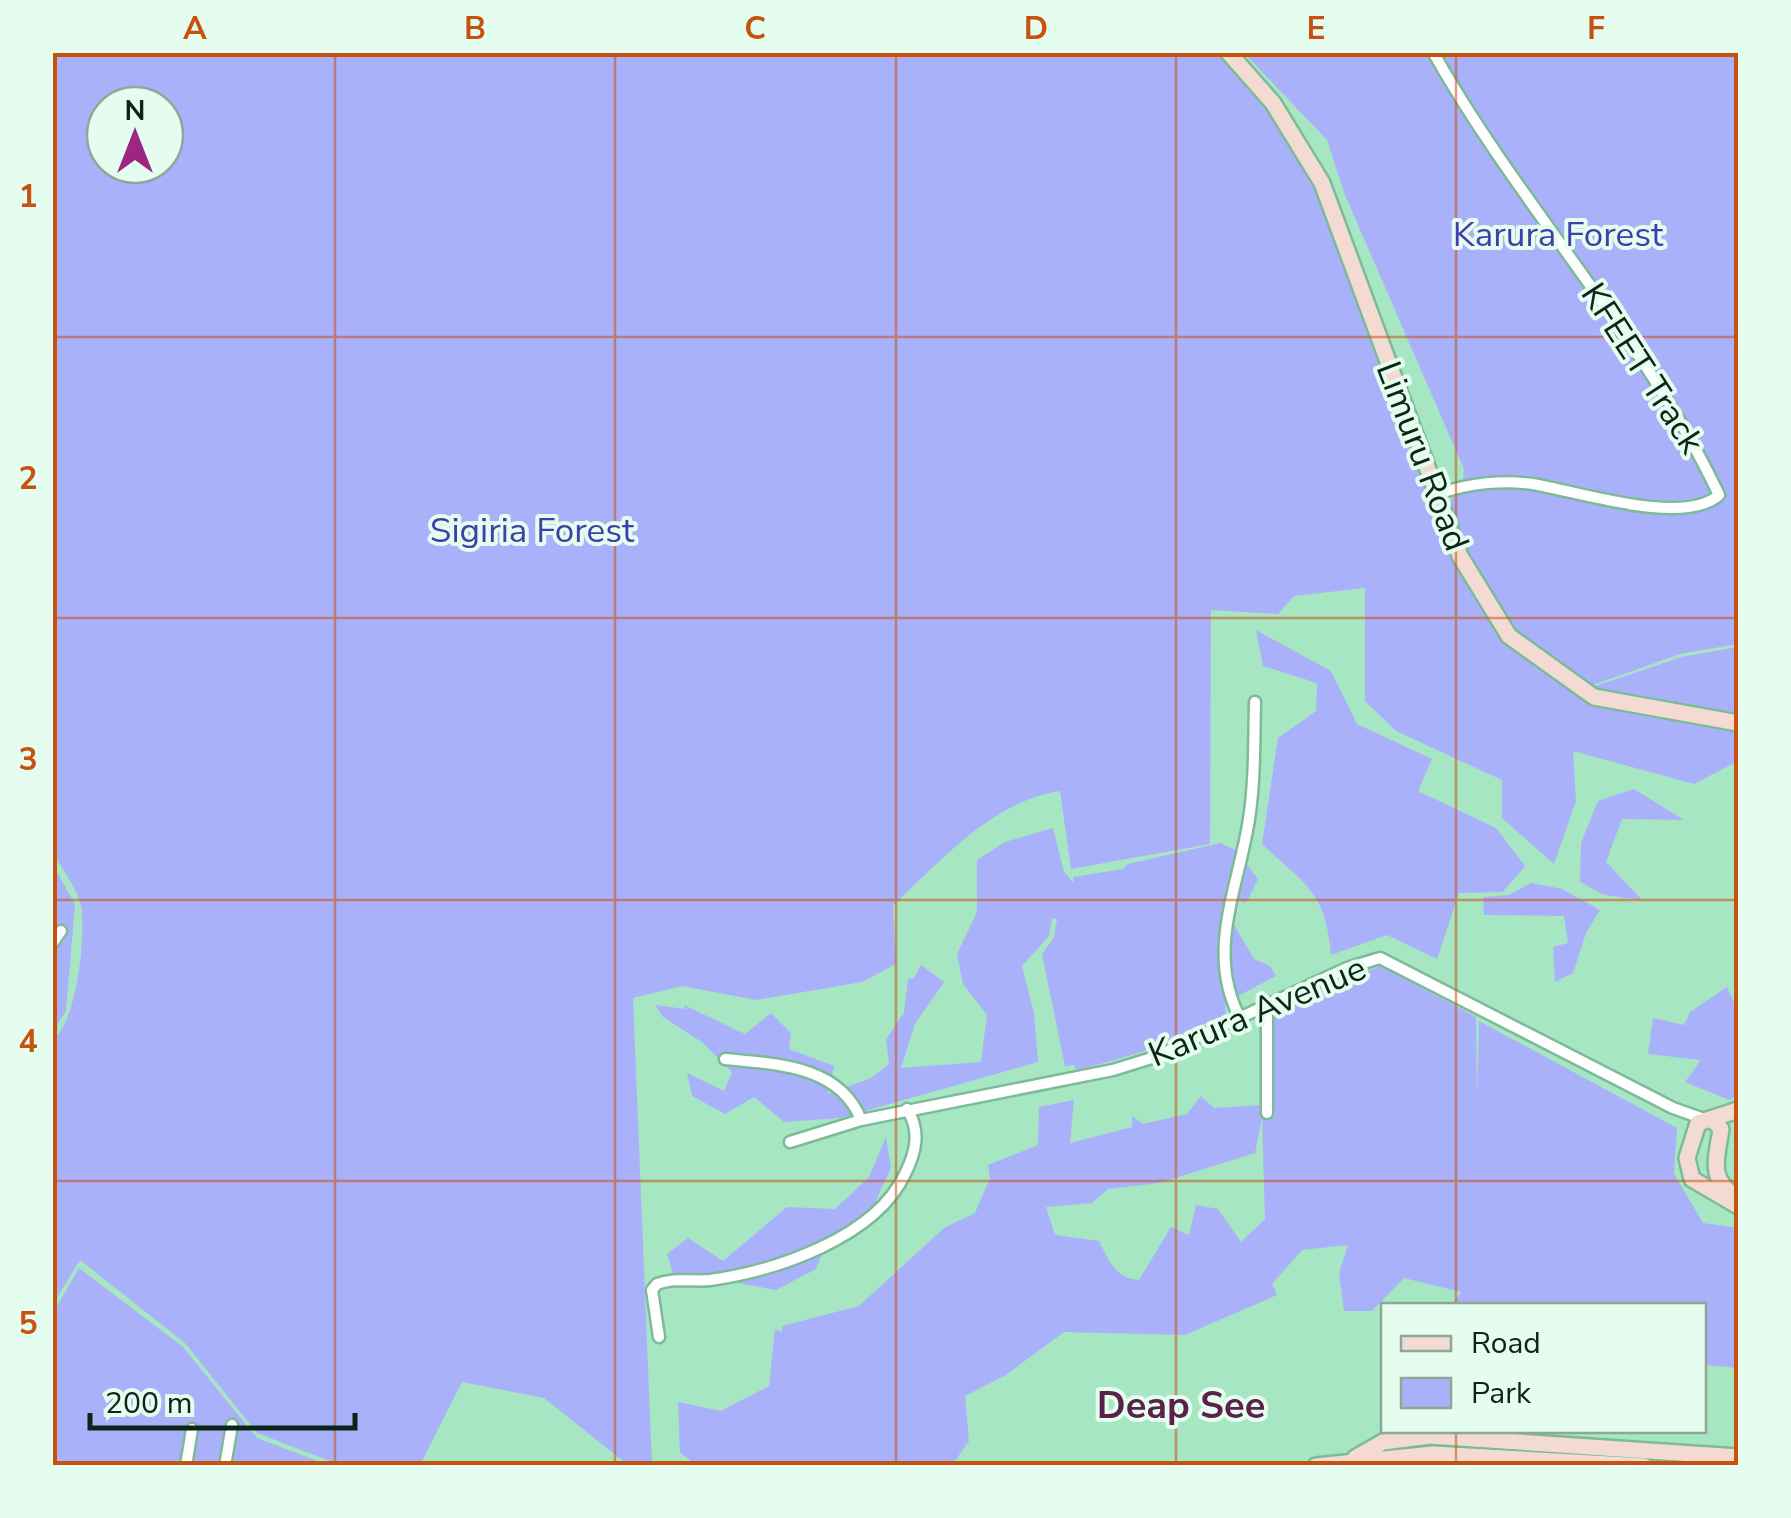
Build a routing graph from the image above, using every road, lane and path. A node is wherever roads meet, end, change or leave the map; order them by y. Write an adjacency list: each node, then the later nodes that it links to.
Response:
1 (1228, 52): 3 (main road, Limuru Road)
2 (1433, 52): 3 (street, KFEET Track)
3 (1438, 494): 5 (main road, Limuru Road)
4 (1256, 702): 9 (street)
5 (1738, 723)
6 (61, 931): 7 (street)
7 (52, 944)
8 (1267, 1004): 9 (street, Karura Avenue); 13 (street); 16 (street, Karura Avenue)
9 (1240, 1018): 11 (street, Karura Avenue)
10 (725, 1059): 14 (street)
11 (908, 1110): 14 (street, Karura Avenue); 20 (street)
12 (1738, 1110): 16 (main road)
13 (1268, 1113)
14 (865, 1119): 17 (street, Karura Avenue)
15 (1738, 1119): 16 (main road)
16 (1708, 1129): 18 (main road); 19 (main road)
17 (790, 1142)
18 (1738, 1198)
19 (1738, 1206)
20 (659, 1337)
21 (232, 1425): 26 (street)
22 (192, 1429): 25 (street)
23 (1738, 1457): 24 (main road)
24 (1355, 1458): 27 (main road); 28 (main road)
25 (186, 1466)
26 (225, 1466)
27 (1316, 1466)
28 (1644, 1466)

